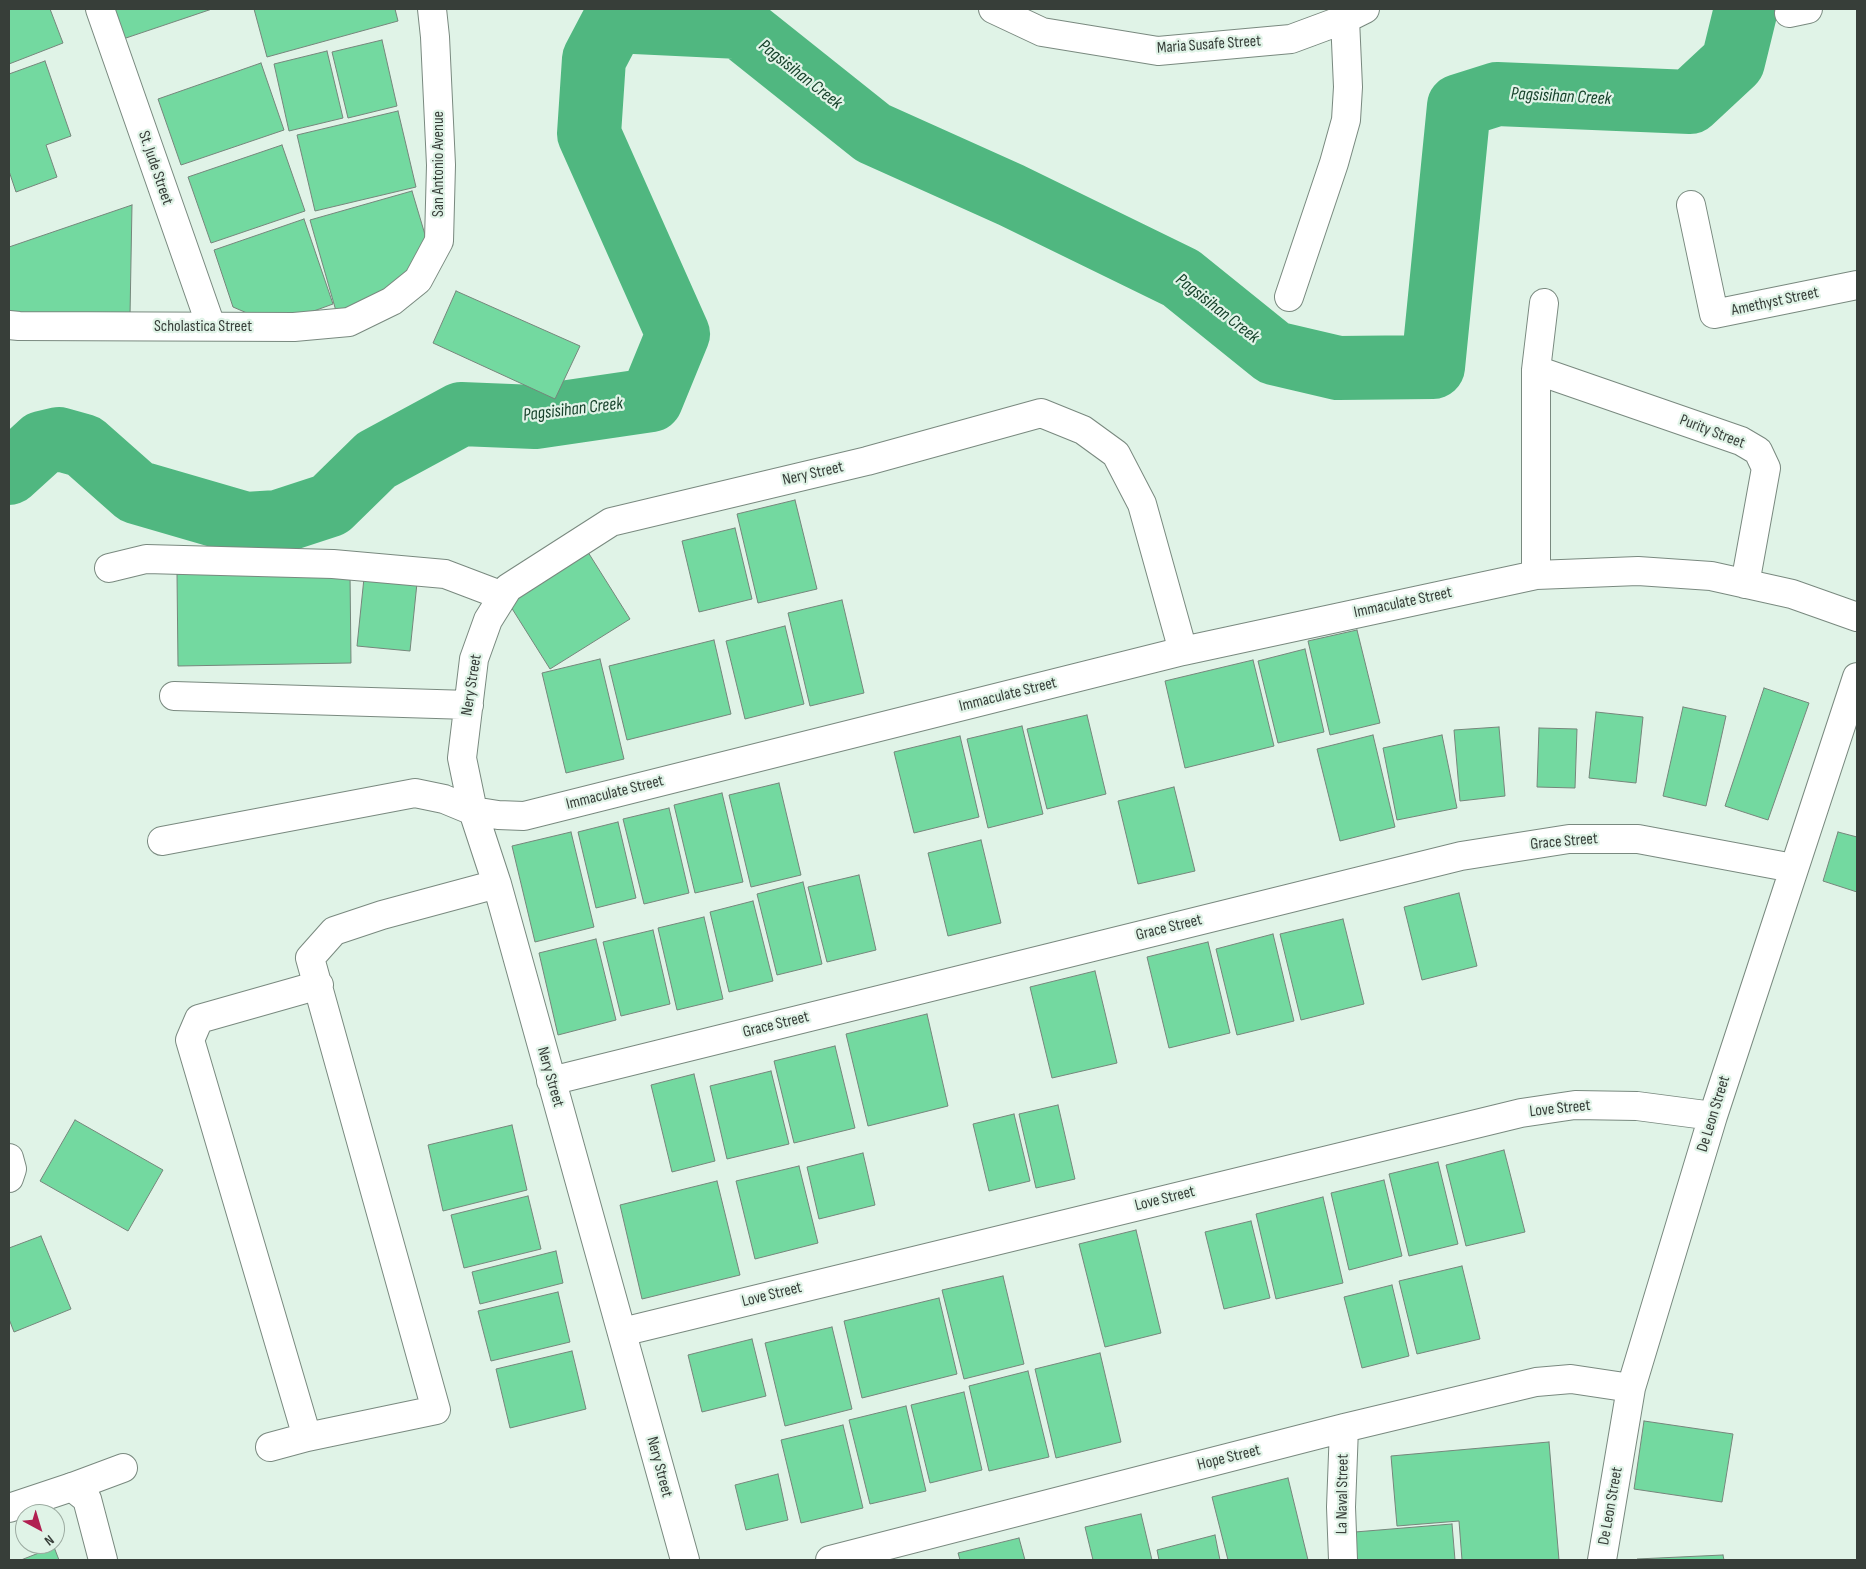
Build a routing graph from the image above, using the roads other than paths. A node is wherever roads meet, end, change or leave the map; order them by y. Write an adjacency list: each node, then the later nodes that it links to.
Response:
1 (100, 9): 11 (street, St. Jude Street)
2 (432, 9): 8 (street, San Antonio Avenue)
3 (993, 9): 4 (street, Maria Susafe Street)
4 (1355, 14): 7 (street)
5 (1691, 205): 6 (street, Amethyst Street)
6 (1857, 285)
7 (1289, 297)
8 (392, 301): 11 (street, Scholastica Street)
9 (1544, 303): 12 (street)
10 (9, 325): 11 (street, Scholastica Street)
11 (210, 326)
12 (1536, 370): 14 (street); 15 (street, Purity Street)
13 (108, 568): 16 (street)
14 (1536, 575): 15 (street, Immaculate Street); 18 (street, Immaculate Street)
15 (1745, 584): 17 (street, Immaculate Street)
16 (503, 596): 18 (street, Nery Street); 21 (street, Nery Street)
17 (1857, 617)
18 (1184, 651): 22 (street, Immaculate Street)
19 (1857, 677): 24 (street, De Leon Street)
20 (174, 696): 21 (street)
21 (469, 705): 22 (street, Nery Street)
22 (473, 811): 23 (street, Immaculate Street); 25 (street, Nery Street)
23 (162, 841)
24 (1793, 868): 27 (street, Grace Street); 28 (street, De Leon Street)
25 (498, 884): 26 (street); 27 (street, Nery Street)
26 (319, 985): 34 (street); 34 (street)
27 (551, 1081): 31 (street, Nery Street)
28 (1713, 1116): 31 (street, Love Street); 32 (street, De Leon Street)
29 (9, 1158): 30 (street)
30 (9, 1178)
31 (622, 1332): 40 (street, Nery Street)
32 (1631, 1388): 33 (street, Hope Street); 43 (street, De Leon Street)
33 (1344, 1428): 41 (street, Hope Street); 42 (street, La Naval Street)
34 (307, 1437): 35 (street)
35 (270, 1447)
36 (122, 1468): 37 (street)
37 (72, 1487): 38 (street); 39 (street)
38 (9, 1508)
39 (103, 1560)
40 (685, 1560)
41 (830, 1560)
42 (1343, 1560)
43 (1602, 1560)

